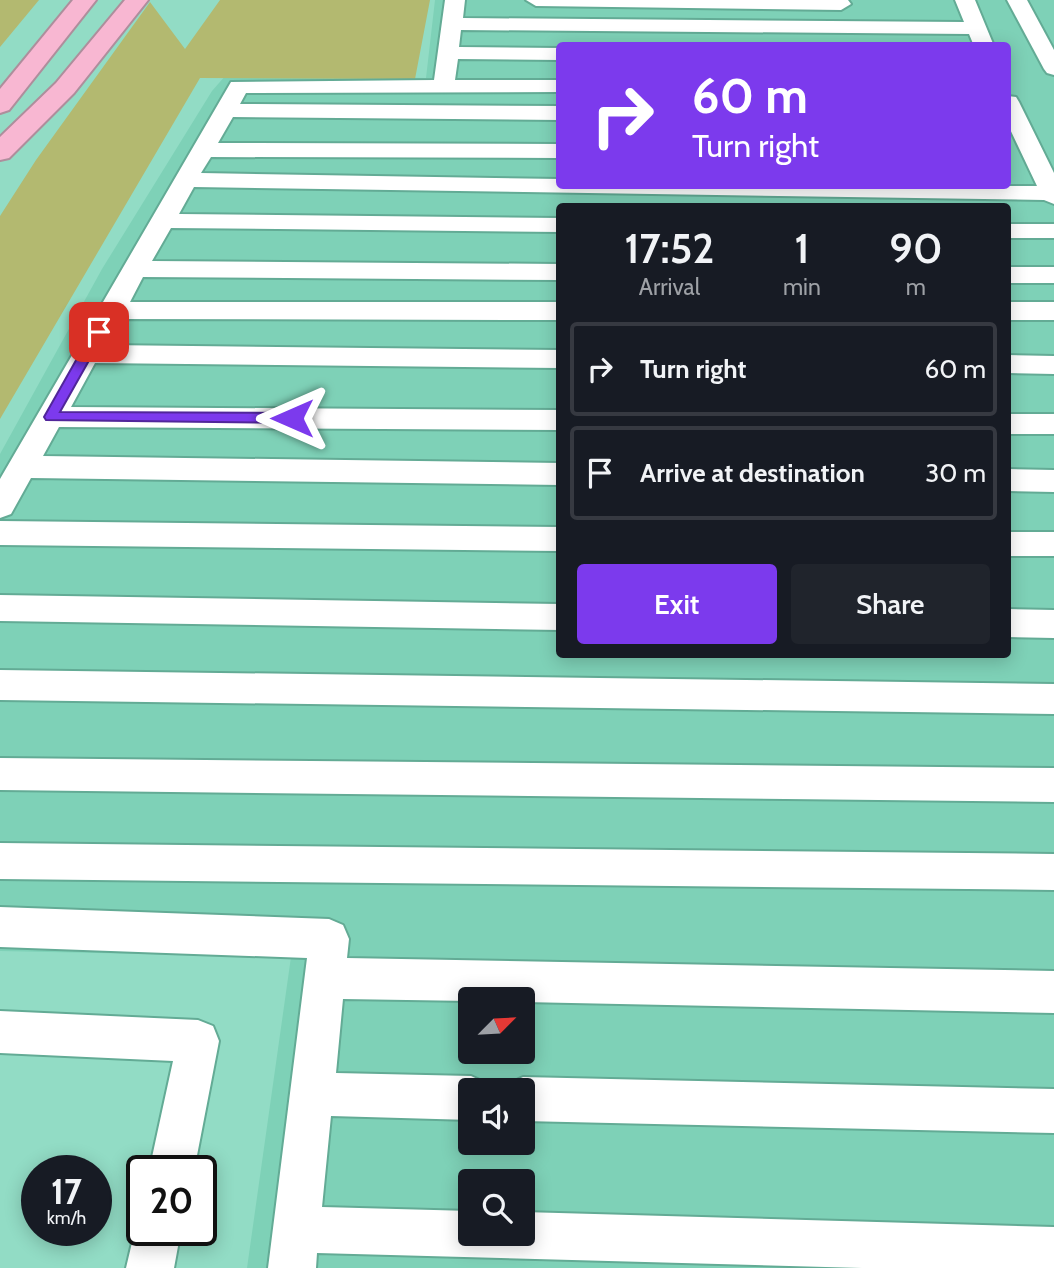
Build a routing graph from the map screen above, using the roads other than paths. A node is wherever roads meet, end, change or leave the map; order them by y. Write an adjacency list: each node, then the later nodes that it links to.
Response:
1 (85, 0): 10 (highway)
2 (455, 0): 9 (lane)
3 (536, 0): 7 (lane)
4 (1017, 0): 14 (lane)
5 (125, 3): 10 (highway); 26 (highway)
6 (967, 3): 8 (lane); 11 (lane)
7 (856, 4)
8 (940, 5)
9 (452, 24): 11 (lane); 12 (lane)
10 (72, 33): 17 (highway); 21 (highway)
11 (981, 37)
12 (448, 53): 13 (lane); 15 (lane)
13 (556, 54)
14 (1054, 69)
15 (444, 86): 16 (lane); 18 (lane)
16 (556, 86)
17 (0, 105)
18 (225, 110): 20 (lane); 22 (lane)
19 (1011, 112): 25 (lane)
20 (556, 113)
21 (0, 146)
22 (202, 150): 23 (lane); 27 (lane)
23 (556, 151)
24 (1011, 151): 25 (lane)
25 (1032, 151): 30 (lane)
26 (0, 152)
27 (185, 180): 28 (lane); 31 (lane)
28 (556, 186)
29 (706, 189): 30 (lane)
30 (1053, 195)
31 (162, 221): 32 (lane); 35 (lane)
32 (556, 225)
33 (1011, 230): 34 (lane)
34 (1054, 231)
35 (135, 269): 36 (lane); 39 (lane)
36 (556, 272)
37 (1011, 275): 38 (lane)
38 (1054, 275)
39 (111, 310): 40 (lane); 43 (lane)
40 (556, 311)
41 (1011, 311): 42 (lane)
42 (1054, 311)
43 (86, 354): 44 (lane); 47 (lane)
44 (556, 359)
45 (1011, 364): 46 (lane)
46 (1054, 365)
47 (51, 417): 48 (lane); 51 (lane)
48 (556, 420)
49 (1011, 424): 50 (lane)
50 (1054, 424)
51 (22, 467): 52 (lane); 55 (lane)
52 (556, 474)
53 (1011, 480): 54 (lane)
54 (1054, 481)
55 (0, 506)
56 (0, 533): 57 (lane)
57 (556, 539)
58 (1011, 544): 59 (lane)
59 (1054, 544)
60 (0, 608): 61 (lane)
61 (556, 617)
62 (1011, 623): 63 (lane)
63 (1054, 624)
64 (0, 685): 65 (lane)
65 (1054, 698)
66 (0, 774): 67 (lane)
67 (1054, 785)
68 (0, 861): 69 (lane)
69 (1054, 872)
70 (0, 927): 71 (lane)
71 (325, 978): 72 (lane); 74 (lane)
72 (1054, 992)
73 (0, 1032): 78 (lane)
74 (312, 1094): 75 (lane); 80 (lane)
75 (458, 1098)
76 (535, 1099): 77 (lane)
77 (1054, 1111)
78 (174, 1155)
79 (155, 1246): 82 (lane)
80 (294, 1248): 81 (lane)
81 (1054, 1250)
82 (150, 1268)

